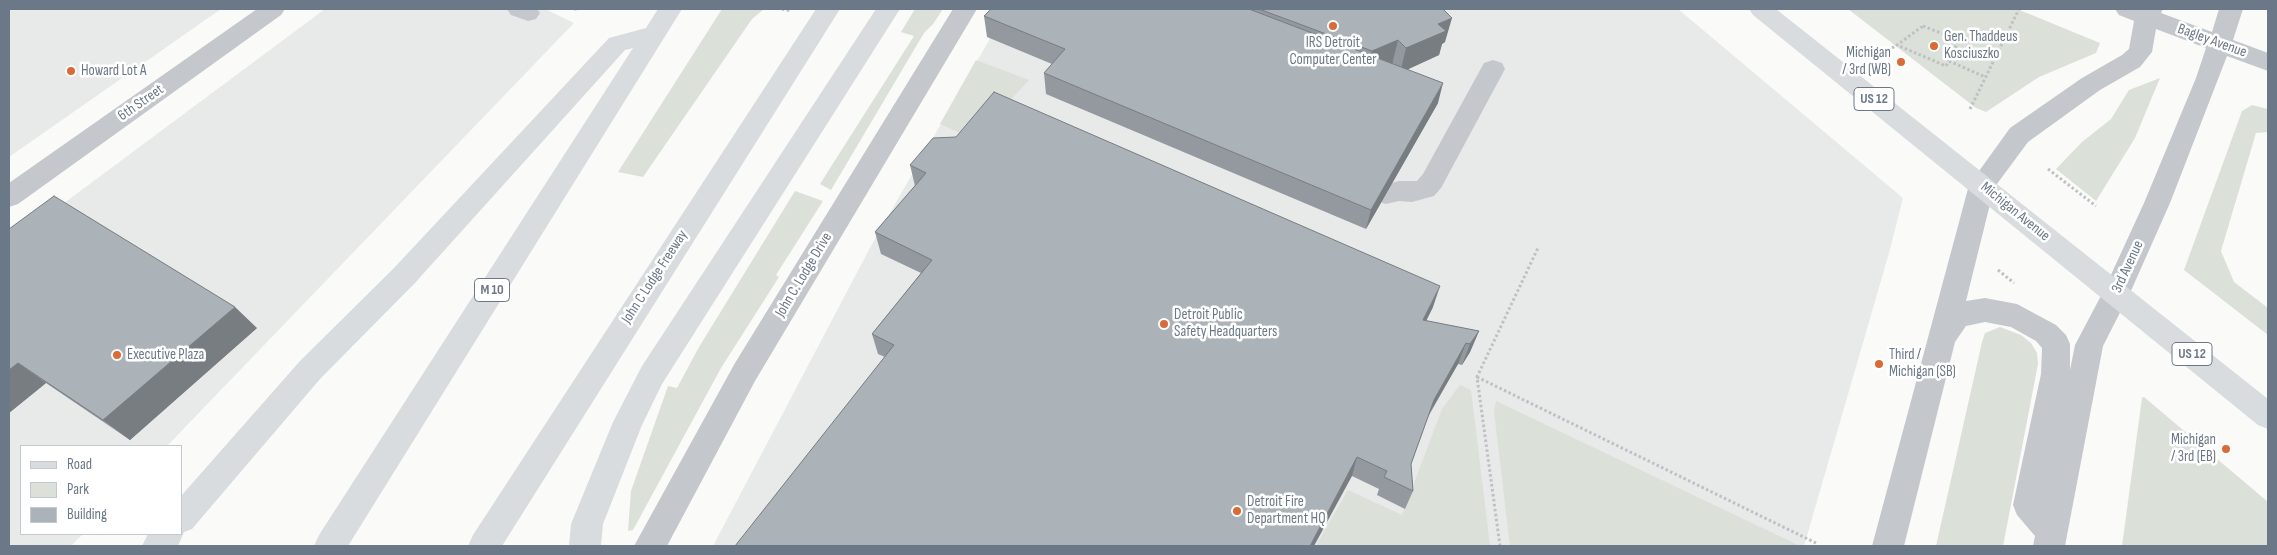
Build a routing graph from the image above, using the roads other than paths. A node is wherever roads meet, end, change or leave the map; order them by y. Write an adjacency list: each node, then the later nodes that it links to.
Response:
1 (273, 9): 15 (street, 6th Street)
2 (670, 9): 9 (main road, M 10)
3 (828, 9): 24 (main road, John C Lodge Freeway)
4 (888, 9): 25 (main road)
5 (965, 9): 26 (street, John C. Lodge Drive)
6 (1761, 9): 13 (main road, Michigan Avenue / US 12)
7 (2232, 9): 10 (street, 3rd Avenue)
8 (2142, 12): 10 (street, Bagley Avenue); 13 (street, 3rd Avenue)
9 (654, 34): 19 (main road); 23 (main road, M 10)
10 (2219, 44): 11 (street, Bagley Avenue); 16 (street, 3rd Avenue)
11 (2268, 62)
12 (1493, 69): 14 (street)
13 (1982, 184): 16 (main road, Michigan Avenue / US 12); 17 (street, 3rd Avenue)
14 (1386, 194)
15 (9, 197)
16 (2116, 293): 18 (main road, Michigan Avenue / US 12); 21 (street, 3rd Avenue)
17 (1942, 338): 21 (street, 3rd Avenue); 27 (street, 3rd Avenue)
18 (2268, 416)
19 (182, 518)
20 (168, 535): 22 (main road)
21 (2051, 539)
22 (158, 546)
23 (330, 546)
24 (484, 546)
25 (585, 546)
26 (650, 546)
27 (1888, 546)

